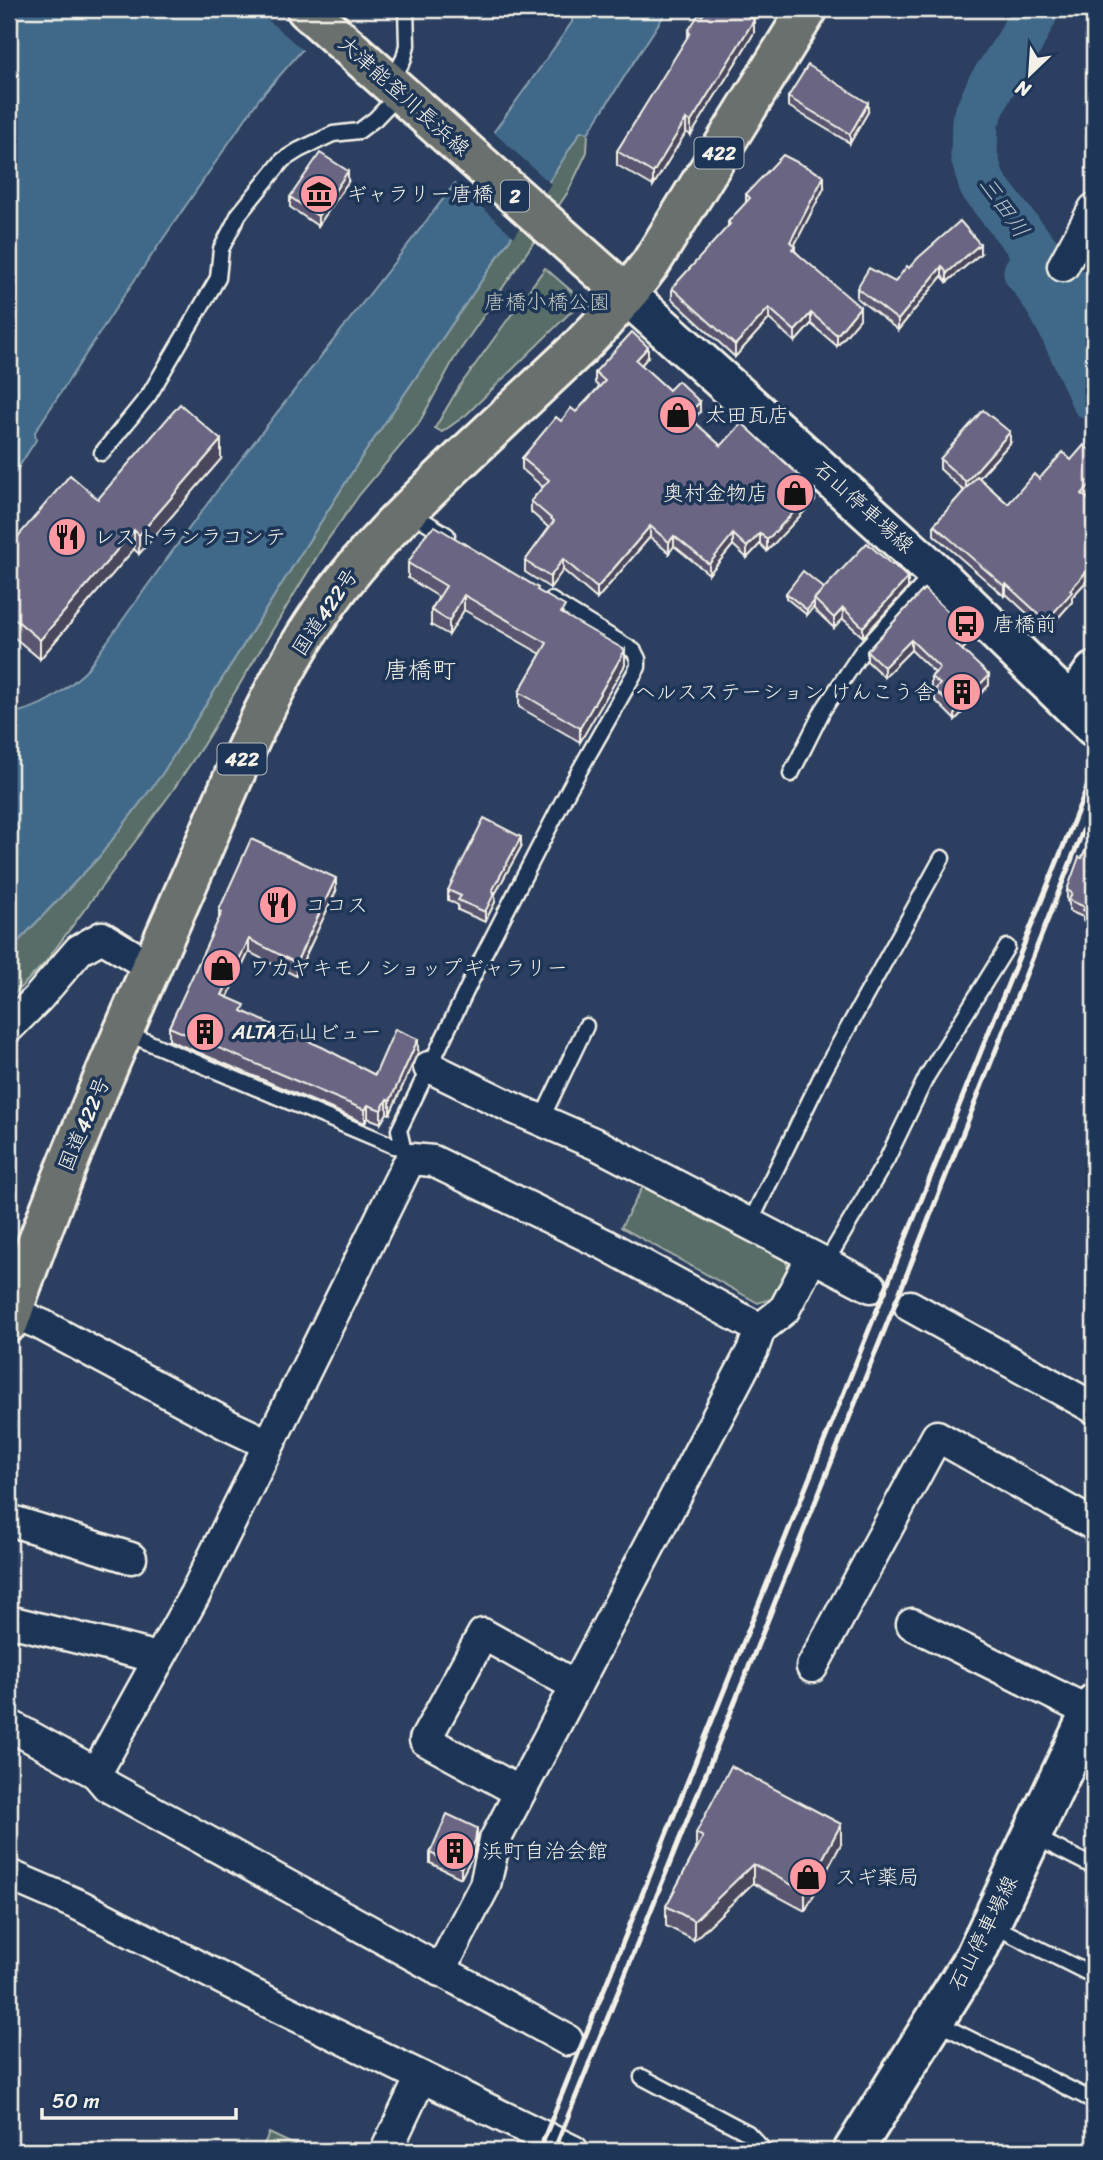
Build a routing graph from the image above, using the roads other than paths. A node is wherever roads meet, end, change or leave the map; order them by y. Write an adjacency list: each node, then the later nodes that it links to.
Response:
1 (306, 9): 4 (main road, 大津能登川長浜線 / 2)
2 (406, 9): 4 (lane)
3 (807, 9): 7 (main road, 国道422号 / 422)
4 (395, 88): 7 (main road, 大津能登川長浜線 / 2); 8 (lane)
5 (1094, 209): 6 (street)
6 (1063, 266)
7 (627, 295): 9 (main road, 国道422号 / 422); 11 (main road, 石山停車場線)
8 (102, 453)
9 (407, 511): 10 (lane); 18 (main road, 国道422号 / 422)
10 (457, 541)
11 (935, 572): 14 (main road, 石山停車場線); 15 (lane)
12 (539, 592): 22 (lane)
13 (1094, 671): 14 (main road)
14 (1083, 716)
15 (791, 774)
16 (942, 858): 25 (lane)
17 (1007, 947): 26 (lane)
18 (151, 967): 20 (street); 21 (main road, 国道422号 / 422)
19 (586, 1026): 23 (lane)
20 (9, 1027)
21 (122, 1032): 24 (lane); 29 (main road, 国道422号 / 422)
22 (429, 1067): 23 (street); 24 (lane)
23 (541, 1120): 25 (street)
24 (408, 1153): 30 (street); 32 (street)
25 (749, 1225): 26 (street)
26 (818, 1260): 27 (street); 30 (street)
27 (871, 1287)
28 (910, 1306): 31 (street)
29 (10, 1317): 32 (street)
30 (760, 1329): 40 (street)
31 (1094, 1408)
32 (268, 1444): 38 (street)
33 (9, 1520): 35 (street)
34 (1094, 1525): 39 (street)
35 (131, 1558)
36 (9, 1621): 38 (street)
37 (912, 1623): 41 (street)
38 (158, 1660): 44 (street)
39 (812, 1667)
40 (576, 1686): 45 (street); 45 (street)
41 (1092, 1708): 43 (main road, 石山停車場線)
42 (9, 1725): 44 (street)
43 (1083, 1753): 46 (main road, 石山停車場線)
44 (96, 1773): 50 (street)
45 (520, 1792): 50 (street)
46 (1031, 1835): 47 (lane); 49 (main road, 石山停車場線)
47 (1094, 1867)
48 (9, 1875): 54 (street)
49 (990, 1923): 51 (lane); 52 (main road, 石山停車場線)
50 (440, 1971): 53 (street)
51 (1094, 1976)
52 (934, 2022): 56 (lane); 60 (main road, 石山停車場線)
53 (567, 2040)
54 (421, 2077): 57 (street); 58 (street)
55 (642, 2077): 59 (lane)
56 (1094, 2101)
57 (388, 2146)
58 (573, 2151)
59 (765, 2151)
60 (853, 2151)

